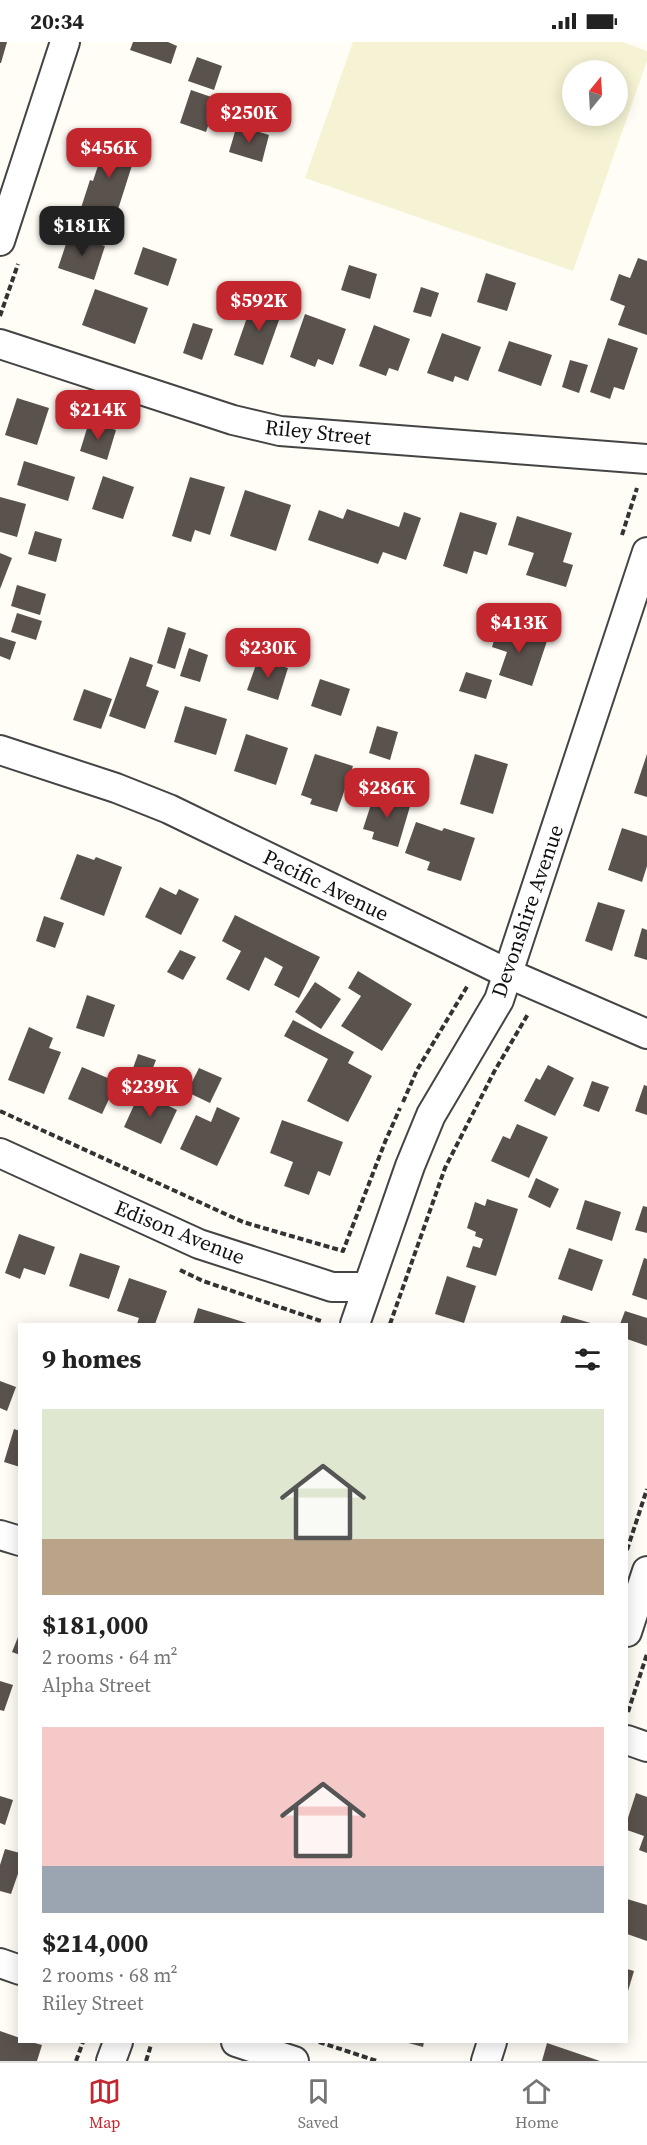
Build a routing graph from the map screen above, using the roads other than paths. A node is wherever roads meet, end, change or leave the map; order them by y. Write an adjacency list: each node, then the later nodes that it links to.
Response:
1 (65, 42): 2 (street)
2 (0, 241)
3 (0, 345): 4 (street, Riley Street)
4 (647, 459)
5 (647, 552): 7 (street, Devonshire Avenue)
6 (0, 750): 7 (street, Pacific Avenue)
7 (507, 973): 8 (street, Pacific Avenue); 10 (street, Devonshire Avenue)
8 (647, 1034)
9 (0, 1153): 10 (street, Edison Avenue)
10 (367, 1287): 11 (street, Devonshire Avenue)
11 (355, 1323)
12 (0, 1535): 13 (street)
13 (18, 1540)
14 (647, 1571): 15 (street)
15 (628, 1629)
16 (628, 1740): 17 (street)
17 (647, 1747)
18 (0, 1964): 19 (street)
19 (18, 1969)
20 (118, 2043): 23 (street)
21 (239, 2043): 24 (street)
22 (492, 2043): 25 (street)
23 (111, 2061)
24 (294, 2061)
25 (486, 2061)

